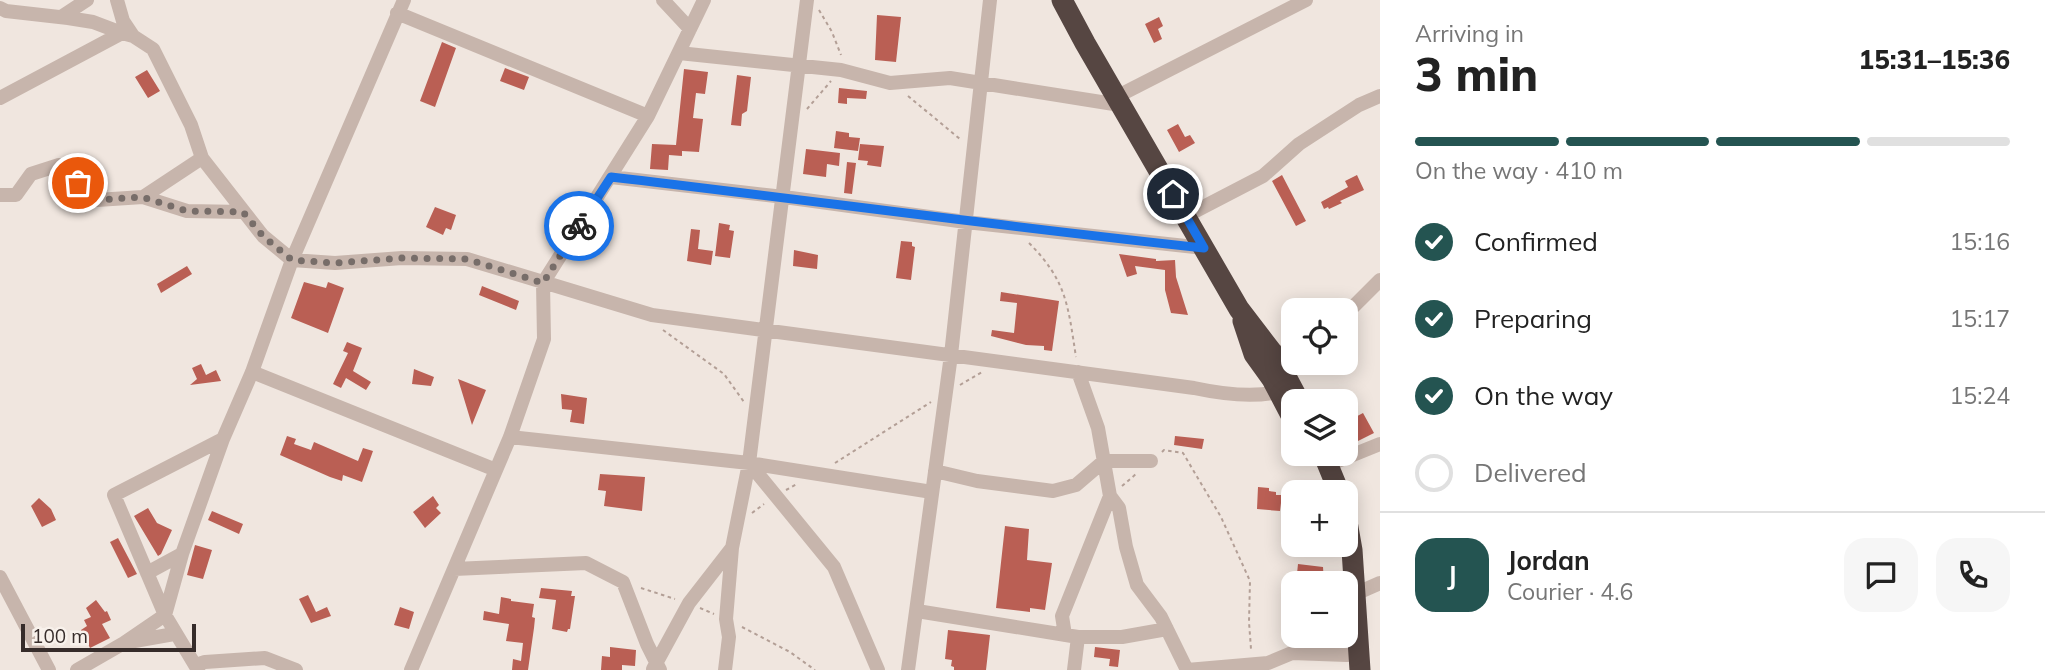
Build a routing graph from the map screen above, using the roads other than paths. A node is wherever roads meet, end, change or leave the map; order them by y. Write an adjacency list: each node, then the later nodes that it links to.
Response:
1 (87, 0): 11 (street)
2 (117, 0): 13 (street)
3 (663, 0): 12 (street)
4 (704, 0): 12 (street)
5 (807, 0): 15 (street)
6 (990, 0): 16 (street)
7 (1062, 0): 19 (highway)
8 (1306, 0): 19 (street)
9 (400, 6): 20 (street); 30 (street)
10 (0, 8): 11 (street)
11 (61, 17): 13 (street)
12 (690, 29): 14 (street)
13 (127, 34): 18 (street); 21 (street)
14 (679, 53): 15 (street); 20 (street)
15 (797, 67): 16 (street); 25 (street)
16 (982, 83): 19 (street); 28 (street)
17 (1380, 96): 27 (street)
18 (0, 98)
19 (1118, 101): 27 (highway)
20 (648, 116): 22 (street)
21 (202, 158): 24 (street); 26 (street)
22 (611, 177): 25 (street); 31 (street)
23 (0, 195): 24 (street)
24 (142, 197): 26 (street)
25 (784, 197): 28 (street); 35 (street)
26 (243, 212): 30 (street)
27 (1186, 216): 29 (highway)
28 (966, 222): 29 (street); 37 (street)
29 (1204, 248): 34 (highway)
30 (292, 260): 31 (street); 38 (street)
31 (543, 283): 35 (street); 42 (street)
32 (1377, 284): 33 (street)
33 (1358, 302)
34 (1239, 309): 36 (highway); 40 (highway)
35 (765, 329): 37 (street); 48 (street)
36 (1281, 348)
37 (951, 355): 39 (street); 50 (street)
38 (252, 372): 43 (street); 49 (street)
39 (1078, 372): 41 (street); 46 (street)
40 (1287, 389)
41 (1281, 393)
42 (510, 437): 48 (street); 49 (street)
43 (223, 439): 54 (street); 56 (street)
44 (1380, 444): 45 (street)
45 (1358, 451)
46 (1104, 461): 47 (street); 50 (street); 52 (street)
47 (1151, 461)
48 (748, 463): 51 (street); 53 (street); 74 (street)
49 (496, 470): 55 (street)
50 (935, 471): 51 (street)
51 (932, 492): 60 (street)
52 (1110, 496): 62 (street); 64 (street)
53 (732, 548): 68 (street); 73 (street)
54 (182, 554): 56 (street); 61 (street)
55 (454, 569): 68 (street); 72 (street)
56 (147, 573): 61 (street)
57 (0, 578): 69 (street)
58 (1380, 583): 59 (street)
59 (1358, 586)
60 (917, 611): 64 (street); 75 (street)
61 (164, 615): 63 (street); 65 (street)
62 (1167, 629): 64 (street); 66 (street)
63 (174, 634): 65 (street); 67 (street)
64 (1072, 636): 76 (street)
65 (124, 643): 70 (street)
66 (1350, 658)
67 (197, 668): 71 (street)
68 (657, 668)
69 (49, 670)
70 (77, 670)
71 (296, 670)
72 (411, 670)
73 (725, 670)
74 (878, 670)
75 (908, 670)
76 (1074, 670)

